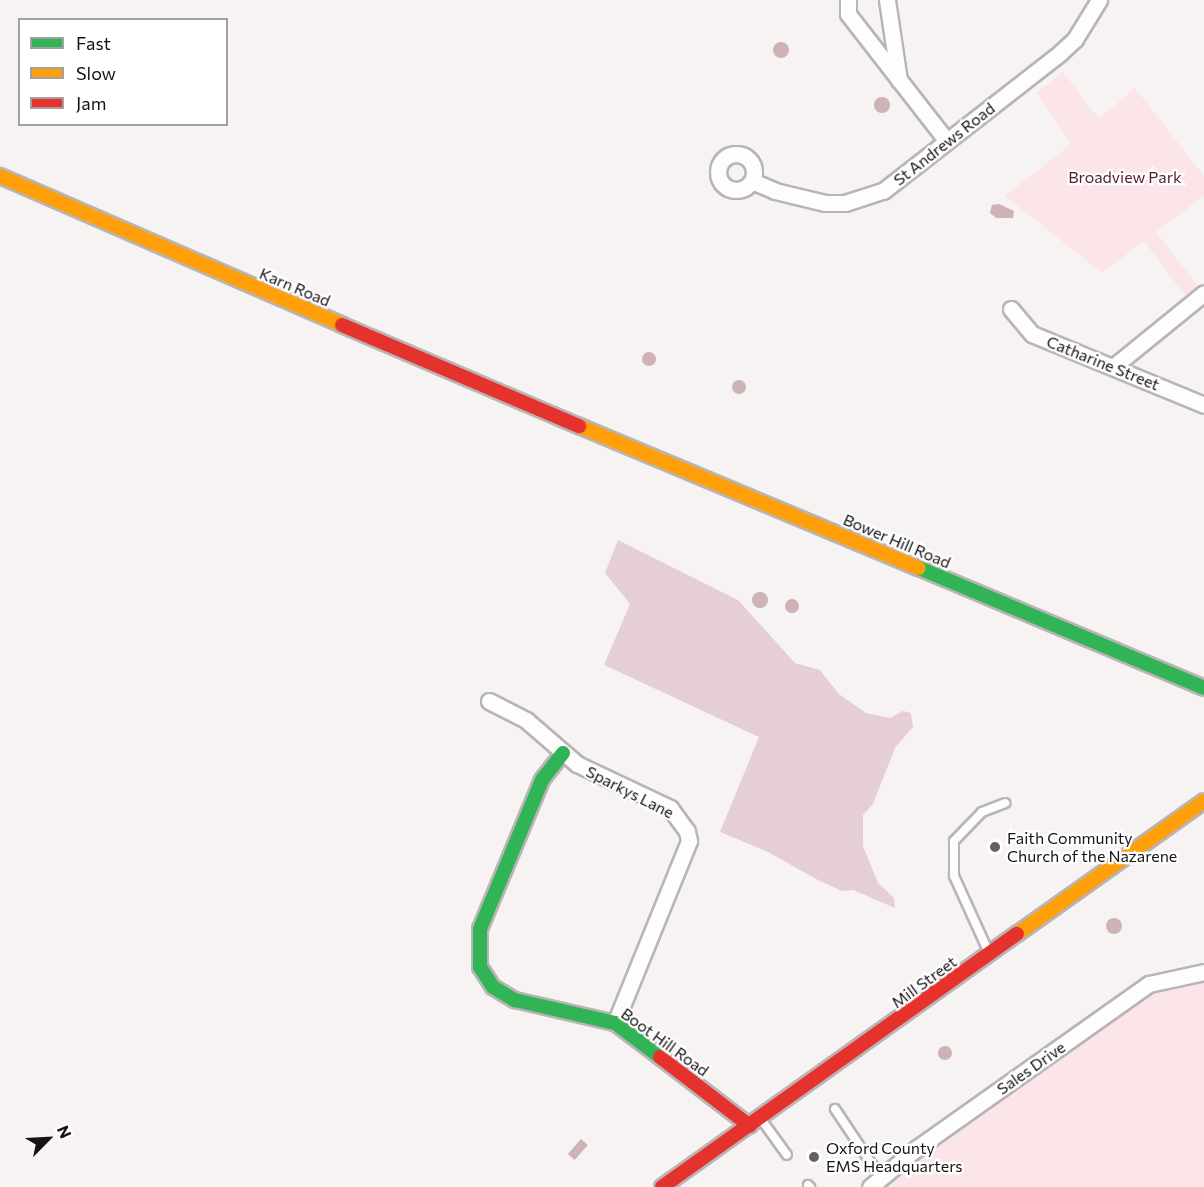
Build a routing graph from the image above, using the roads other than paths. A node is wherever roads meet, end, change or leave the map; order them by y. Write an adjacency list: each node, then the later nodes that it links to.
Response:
1 (848, 0): 4 (street)
2 (887, 0): 4 (street)
3 (1099, 0): 5 (street, St Andrews Road)
4 (899, 80): 5 (street)
5 (947, 141): 7 (street, St Andrews Road)
6 (0, 176): 12 (street, Karn Road)
7 (752, 181)
8 (1204, 294): 10 (street)
9 (1011, 309): 10 (street, Catharine Street)
10 (1113, 367): 11 (street, Catharine Street)
11 (1204, 405)
12 (578, 425): 13 (street, Bower Hill Road)
13 (1204, 688)
14 (489, 701): 15 (street, Sparkys Lane)
15 (563, 753): 20 (street, Sparkys Lane); 20 (street, Boot Hill Road)
16 (1204, 801): 18 (street, Mill Street)
17 (1005, 803): 18 (lane)
18 (990, 954): 22 (street, Mill Street)
19 (1204, 972): 24 (street, Sales Drive)
20 (615, 1023): 22 (street, Boot Hill Road)
21 (835, 1108): 24 (lane)
22 (755, 1122): 23 (lane); 25 (street, Mill Street)
23 (787, 1155)
24 (875, 1182)
25 (662, 1187)

